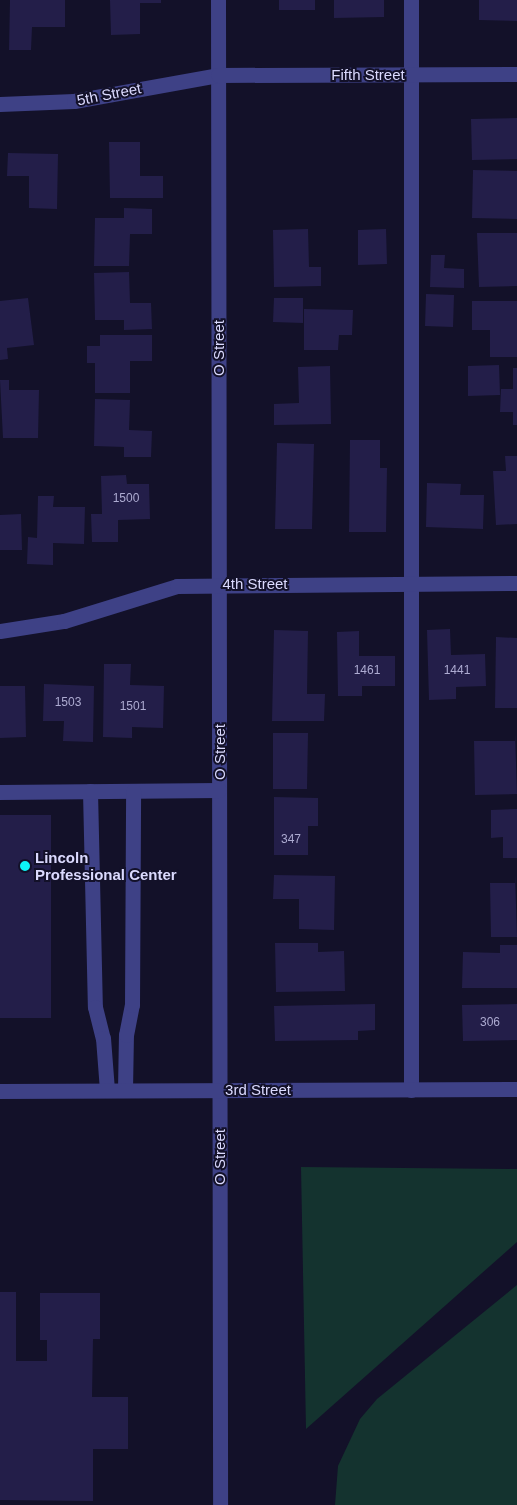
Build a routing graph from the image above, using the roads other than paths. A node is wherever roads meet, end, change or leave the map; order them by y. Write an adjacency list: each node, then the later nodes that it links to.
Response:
1 (218, 0): 4 (street, O Street)
2 (411, 0): 5 (street)
3 (517, 74): 5 (street, Fifth Street)
4 (218, 75): 5 (street, Fifth Street); 6 (street, 5th Street); 9 (street, O Street)
5 (411, 75): 7 (street)
6 (0, 104)
7 (411, 583): 8 (street, 4th Street); 9 (street, 4th Street); 19 (street)
8 (517, 583)
9 (219, 584): 10 (street, 4th Street); 11 (street, O Street)
10 (0, 631)
11 (219, 790): 13 (street); 18 (street, O Street)
12 (90, 791): 13 (street); 14 (street); 16 (street)
13 (133, 791): 17 (street)
14 (0, 792)
15 (517, 1089): 19 (street, 3rd Street)
16 (107, 1090): 17 (street, 3rd Street); 20 (street, 3rd Street)
17 (125, 1090): 18 (street, 3rd Street)
18 (220, 1090): 19 (street, 3rd Street); 21 (street, O Street)
19 (411, 1090)
20 (0, 1091)
21 (220, 1505)

